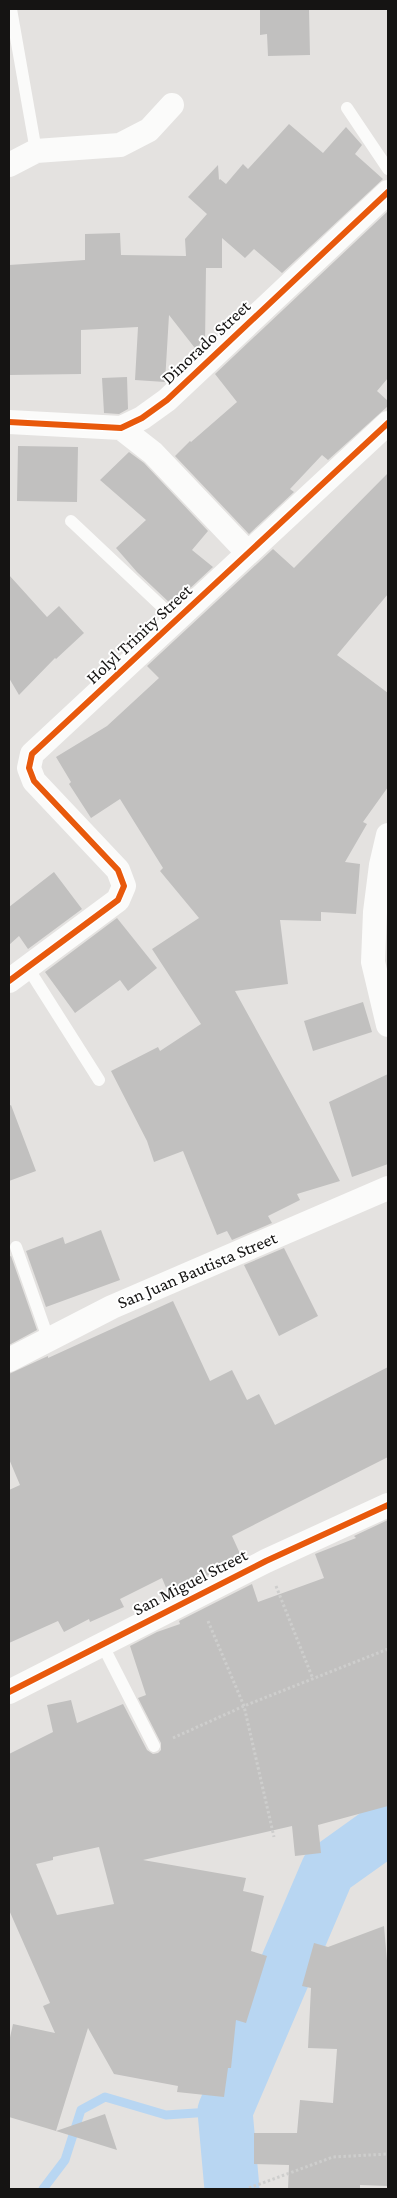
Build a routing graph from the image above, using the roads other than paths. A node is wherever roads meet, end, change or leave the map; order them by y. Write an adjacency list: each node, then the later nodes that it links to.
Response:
1 (11, 9): 4 (lane)
2 (172, 105): 4 (street)
3 (347, 108): 6 (lane)
4 (36, 151): 5 (street)
5 (9, 165)
6 (388, 169)
7 (388, 192): 10 (street, Dinorado Street)
8 (9, 422): 10 (street, Dinorado Street)
9 (388, 423): 12 (street, Holyl Trinity Street)
10 (121, 428): 12 (street)
11 (71, 521): 13 (lane)
12 (248, 553): 13 (street, Holyl Trinity Street)
13 (176, 620): 15 (street, Holyl Trinity Street)
14 (388, 835): 16 (street)
15 (18, 974): 17 (lane)
16 (388, 1025)
17 (99, 1080)
18 (388, 1188): 20 (street, San Juan Bautista Street)
19 (16, 1248): 20 (lane)
20 (48, 1338): 21 (street, San Juan Bautista Street)
21 (9, 1360)
22 (388, 1506): 23 (street, San Miguel Street)
23 (102, 1644): 24 (street, San Miguel Street); 25 (lane)
24 (9, 1692)
25 (154, 1746)

